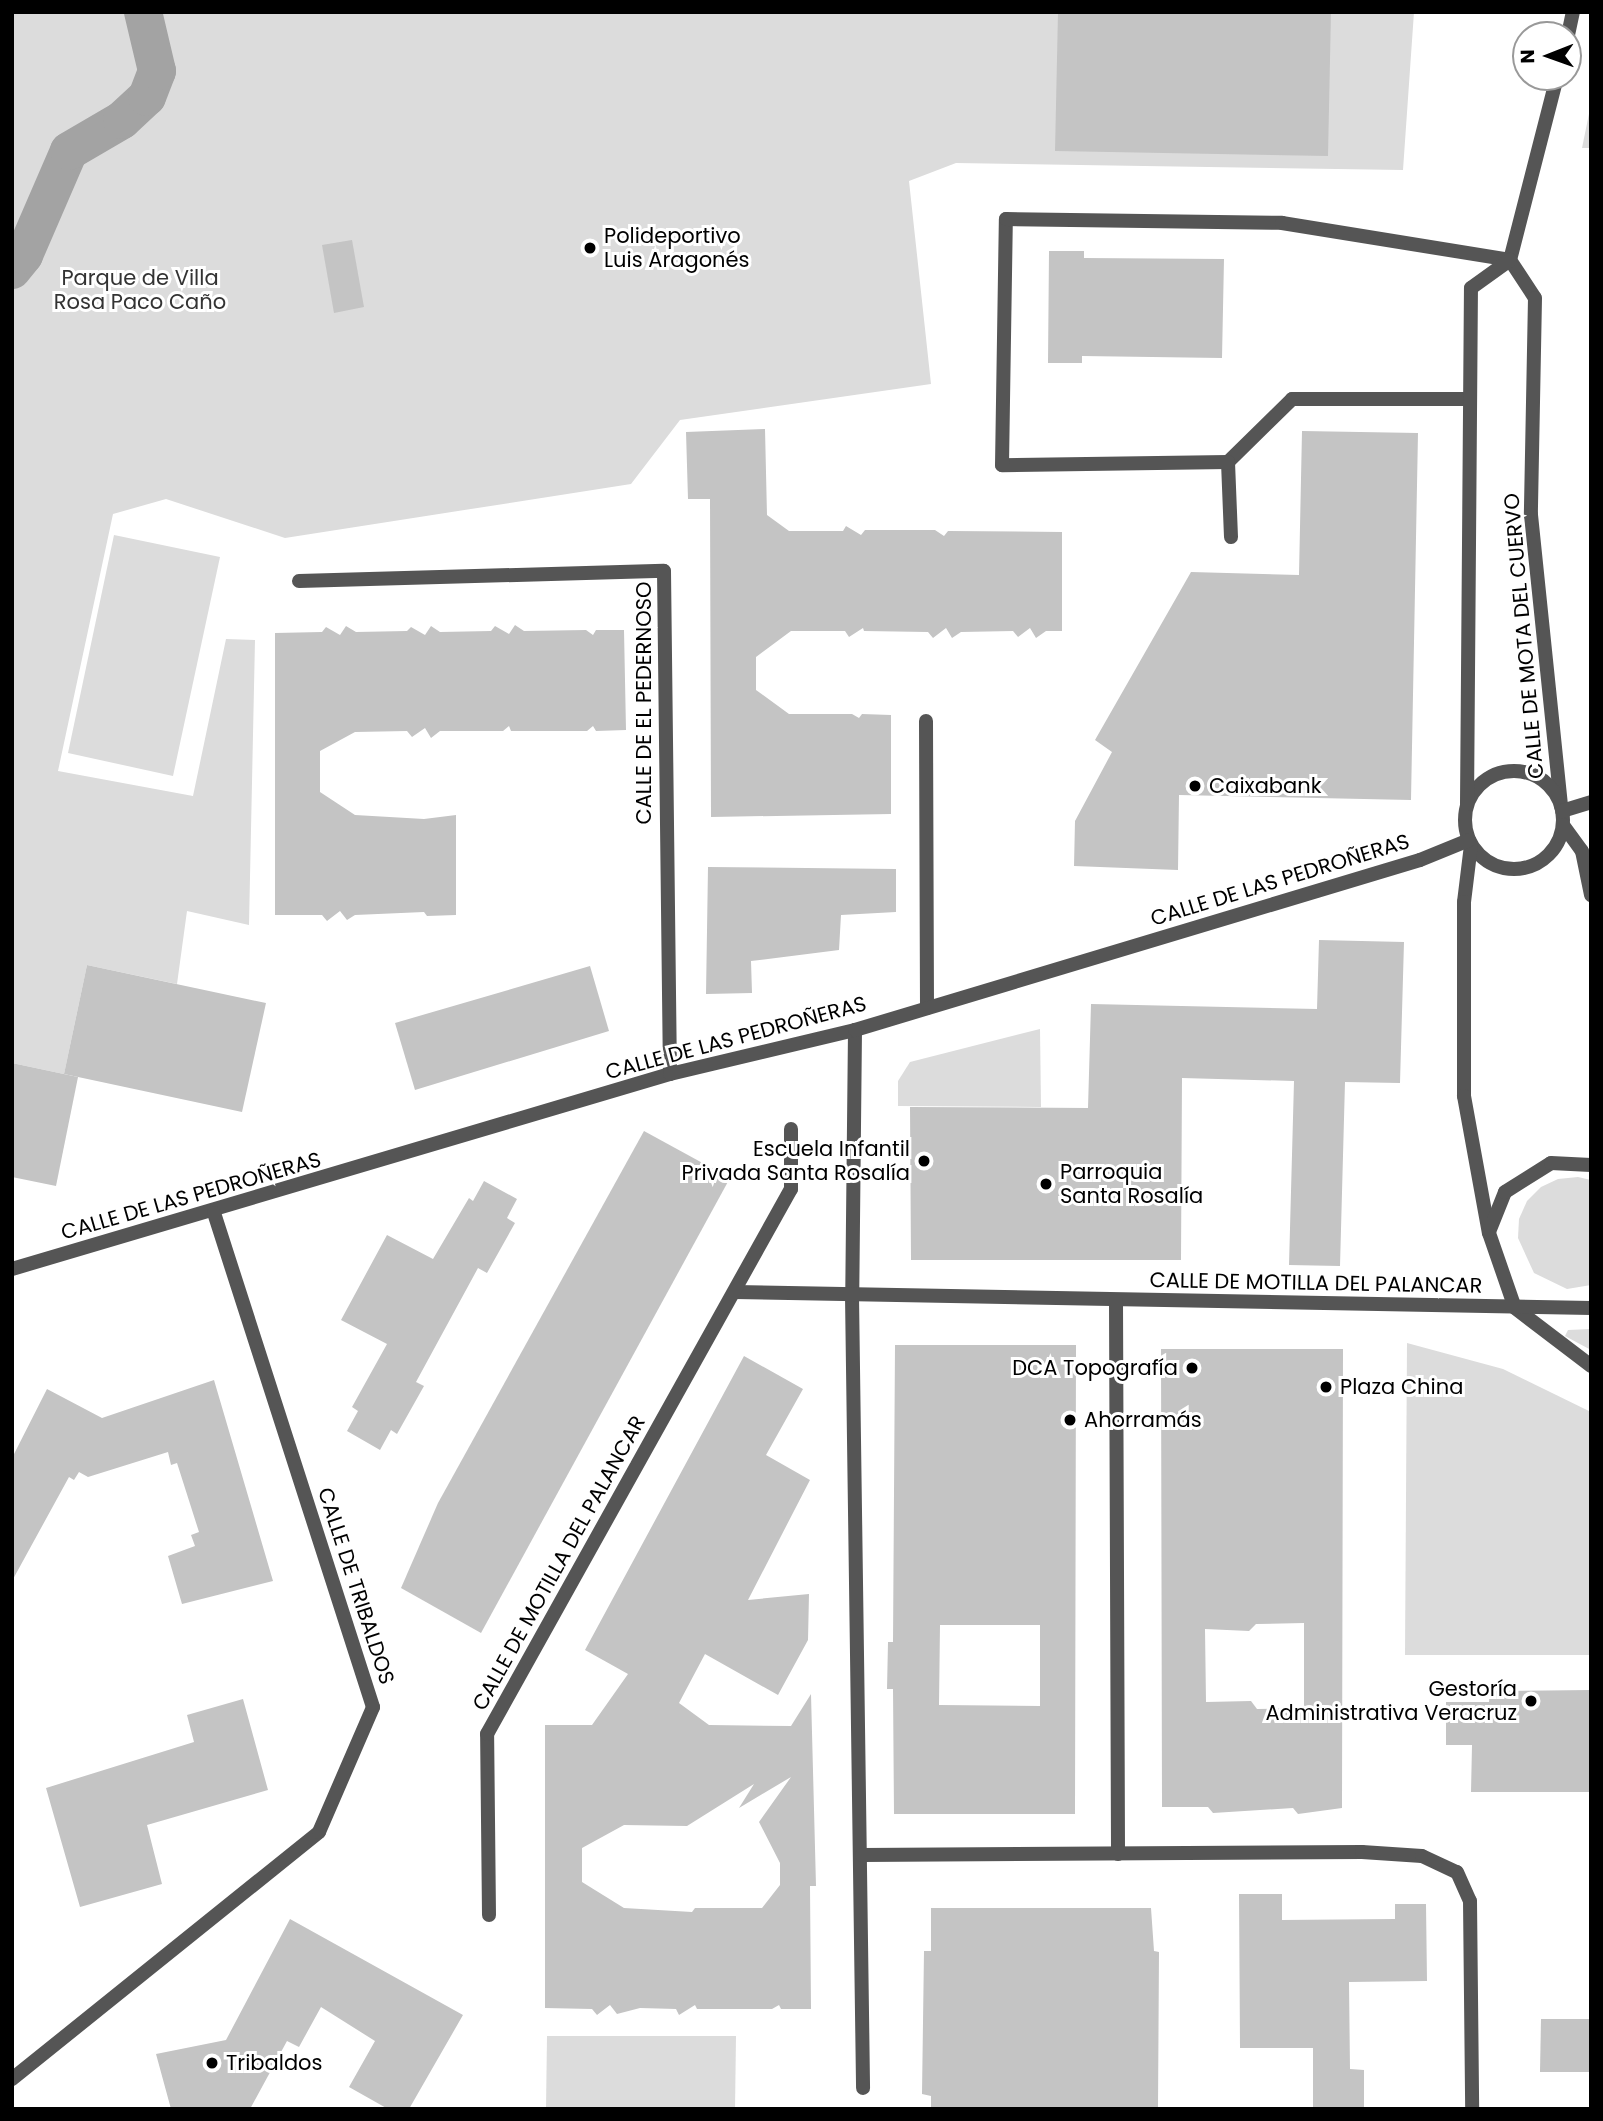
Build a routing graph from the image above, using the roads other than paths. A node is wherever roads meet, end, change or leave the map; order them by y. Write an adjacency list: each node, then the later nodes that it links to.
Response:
1 (1554, 91): 2 (street)
2 (1510, 260): 3 (street, CALLE DE MOTA DEL CUERVO); 4 (street); 10 (street, CALLE DE MOTA DEL CUERVO)
3 (1468, 399): 4 (street); 9 (street, CALLE DE MOTA DEL CUERVO)
4 (1228, 462): 5 (street)
5 (1230, 537)
6 (299, 581): 15 (street, CALLE DE EL PEDERNOSO)
7 (926, 722): 13 (street)
8 (1591, 802): 10 (street)
9 (1467, 804): 10 (street); 11 (street)
10 (1562, 814): 11 (street); 12 (street, CALLE DE MOTA DEL CUERVO)
11 (1470, 843): 13 (street, CALLE DE LAS PEDROÑERAS); 19 (street)
12 (1591, 895)
13 (927, 1008): 14 (street, CALLE DE LAS PEDROÑERAS)
14 (855, 1030): 15 (street, CALLE DE LAS PEDROÑERAS); 22 (street)
15 (670, 1074): 18 (street, CALLE DE LAS PEDROÑERAS)
16 (792, 1129): 21 (street, CALLE DE MOTILLA DEL PALANCAR)
17 (1591, 1165): 19 (street)
18 (214, 1213): 20 (street, CALLE DE LAS PEDROÑERAS); 30 (street, CALLE DE TRIBALDOS)
19 (1489, 1233): 24 (street)
20 (12, 1269)
21 (735, 1292): 22 (street, CALLE DE MOTILLA DEL PALANCAR); 29 (street, CALLE DE MOTILLA DEL PALANCAR)
22 (852, 1296): 23 (street, CALLE DE MOTILLA DEL PALANCAR); 28 (street)
23 (1116, 1301): 24 (street, CALLE DE MOTILLA DEL PALANCAR); 27 (street)
24 (1515, 1308): 25 (street); 26 (street)
25 (1591, 1308)
26 (1591, 1366)
27 (1118, 1854): 28 (street); 32 (street)
28 (862, 1855): 31 (street)
29 (489, 1915)
30 (12, 2080)
31 (863, 2088)
32 (1472, 2109)

